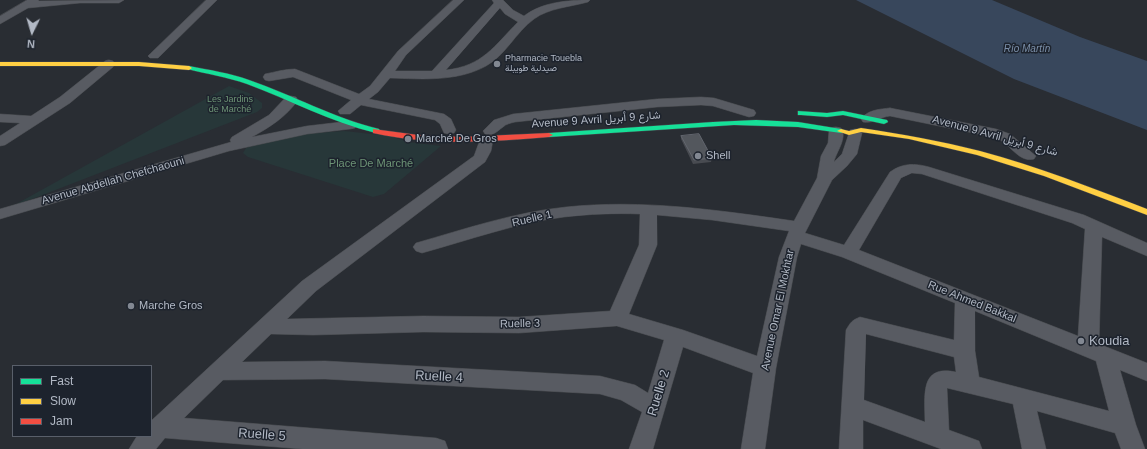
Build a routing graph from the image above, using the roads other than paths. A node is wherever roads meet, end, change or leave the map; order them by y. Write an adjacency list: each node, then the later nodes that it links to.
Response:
1 (119, 0): 2 (street); 6 (street)
2 (132, 0)
3 (212, 0): 14 (street)
4 (459, 0): 19 (street)
5 (585, 0): 9 (street)
6 (83, 1): 8 (street)
7 (498, 1): 11 (street); 20 (street)
8 (30, 2): 10 (street)
9 (558, 3): 11 (street)
10 (0, 21)
11 (525, 21): 20 (street)
12 (60, 55): 13 (highway)
13 (0, 56)
14 (163, 56): 15 (highway); 16 (highway)
15 (193, 59)
16 (101, 61): 17 (highway); 18 (highway); 23 (highway); 31 (street)
17 (0, 64)
18 (0, 68)
19 (387, 74): 20 (street); 24 (street)
20 (434, 75)
21 (265, 76): 22 (highway); 24 (street)
22 (282, 84)
23 (291, 100): 30 (highway, Avenue 9 Avril شارع 9 أبريل); 40 (street, Avenue Abdellah Chefchaouni)
24 (360, 100): 30 (street); 36 (street)
25 (753, 113): 27 (highway); 38 (street)
26 (792, 113): 28 (highway, Avenue 9 Avril شارع 9 أبريل)
27 (723, 114)
28 (827, 115): 34 (highway, Avenue 9 Avril شارع 9 أبريل); 37 (highway)
29 (0, 118): 31 (street)
30 (350, 118): 38 (highway, Avenue 9 Avril شارع 9 أبريل); 40 (street, Avenue Abdellah Chefchaouni)
31 (34, 120): 39 (street)
32 (602, 122): 38 (highway, Avenue 9 Avril شارع 9 أبريل)
33 (895, 124): 34 (highway, Avenue 9 Avril شارع 9 أبريل)
34 (860, 125): 37 (highway, Avenue 9 Avril شارع 9 أبريل); 42 (street); 43 (street, Avenue Omar El Mokhtar); 45 (highway, Avenue 9 Avril شارع 9 أبريل)
35 (436, 128): 36 (highway, Avenue 9 Avril شارع 9 أبريل)
36 (449, 130): 38 (highway, Avenue 9 Avril شارع 9 أبريل)
37 (834, 130): 38 (highway, Avenue 9 Avril شارع 9 أبريل); 43 (street, Avenue Omar El Mokhtar)
38 (488, 136): 54 (street)
39 (0, 142)
40 (226, 146): 46 (street, Avenue Abdellah Chefchaouni)
41 (1005, 149): 42 (highway, Avenue 9 Avril شارع 9 أبريل)
42 (1033, 157)
43 (825, 178): 48 (street, Avenue Omar El Mokhtar)
44 (645, 209): 48 (street, Ruelle 1); 49 (street, Ruelle 1); 53 (street)
45 (1147, 212)
46 (0, 214)
47 (1094, 225): 50 (street); 51 (street); 57 (street)
48 (798, 232): 51 (street, Rue Ahmed Bakkal); 58 (street, Avenue Omar El Mokhtar)
49 (422, 247)
50 (1147, 250)
51 (848, 253): 52 (street, Rue Ahmed Bakkal)
52 (965, 300): 56 (street); 57 (street, Rue Ahmed Bakkal)
53 (617, 318): 54 (street, Ruelle 3); 55 (street, Ruelle 3)
54 (266, 326): 59 (street)
55 (676, 336): 58 (street, Ruelle 3); 64 (street, Ruelle 2)
56 (964, 351): 61 (street); 63 (street)
57 (1097, 352): 60 (street, Rue Ahmed Bakkal); 65 (street)
58 (765, 368): 73 (street, Avenue Omar El Mokhtar)
59 (218, 370): 64 (street, Ruelle 4); 66 (street)
60 (1147, 372)
61 (969, 383): 62 (street); 69 (street)
62 (1023, 397): 65 (street); 76 (street)
63 (852, 406): 69 (street); 74 (street)
64 (655, 408): 72 (street, Ruelle 2)
65 (1124, 425): 77 (street)
66 (160, 427): 67 (street); 71 (street, Ruelle 5)
67 (152, 436)
68 (151, 437): 70 (street)
69 (937, 437): 75 (street)
70 (141, 449)
71 (436, 449)
72 (641, 449)
73 (753, 449)
74 (851, 449)
75 (970, 449)
76 (1034, 449)
77 (1133, 449)

